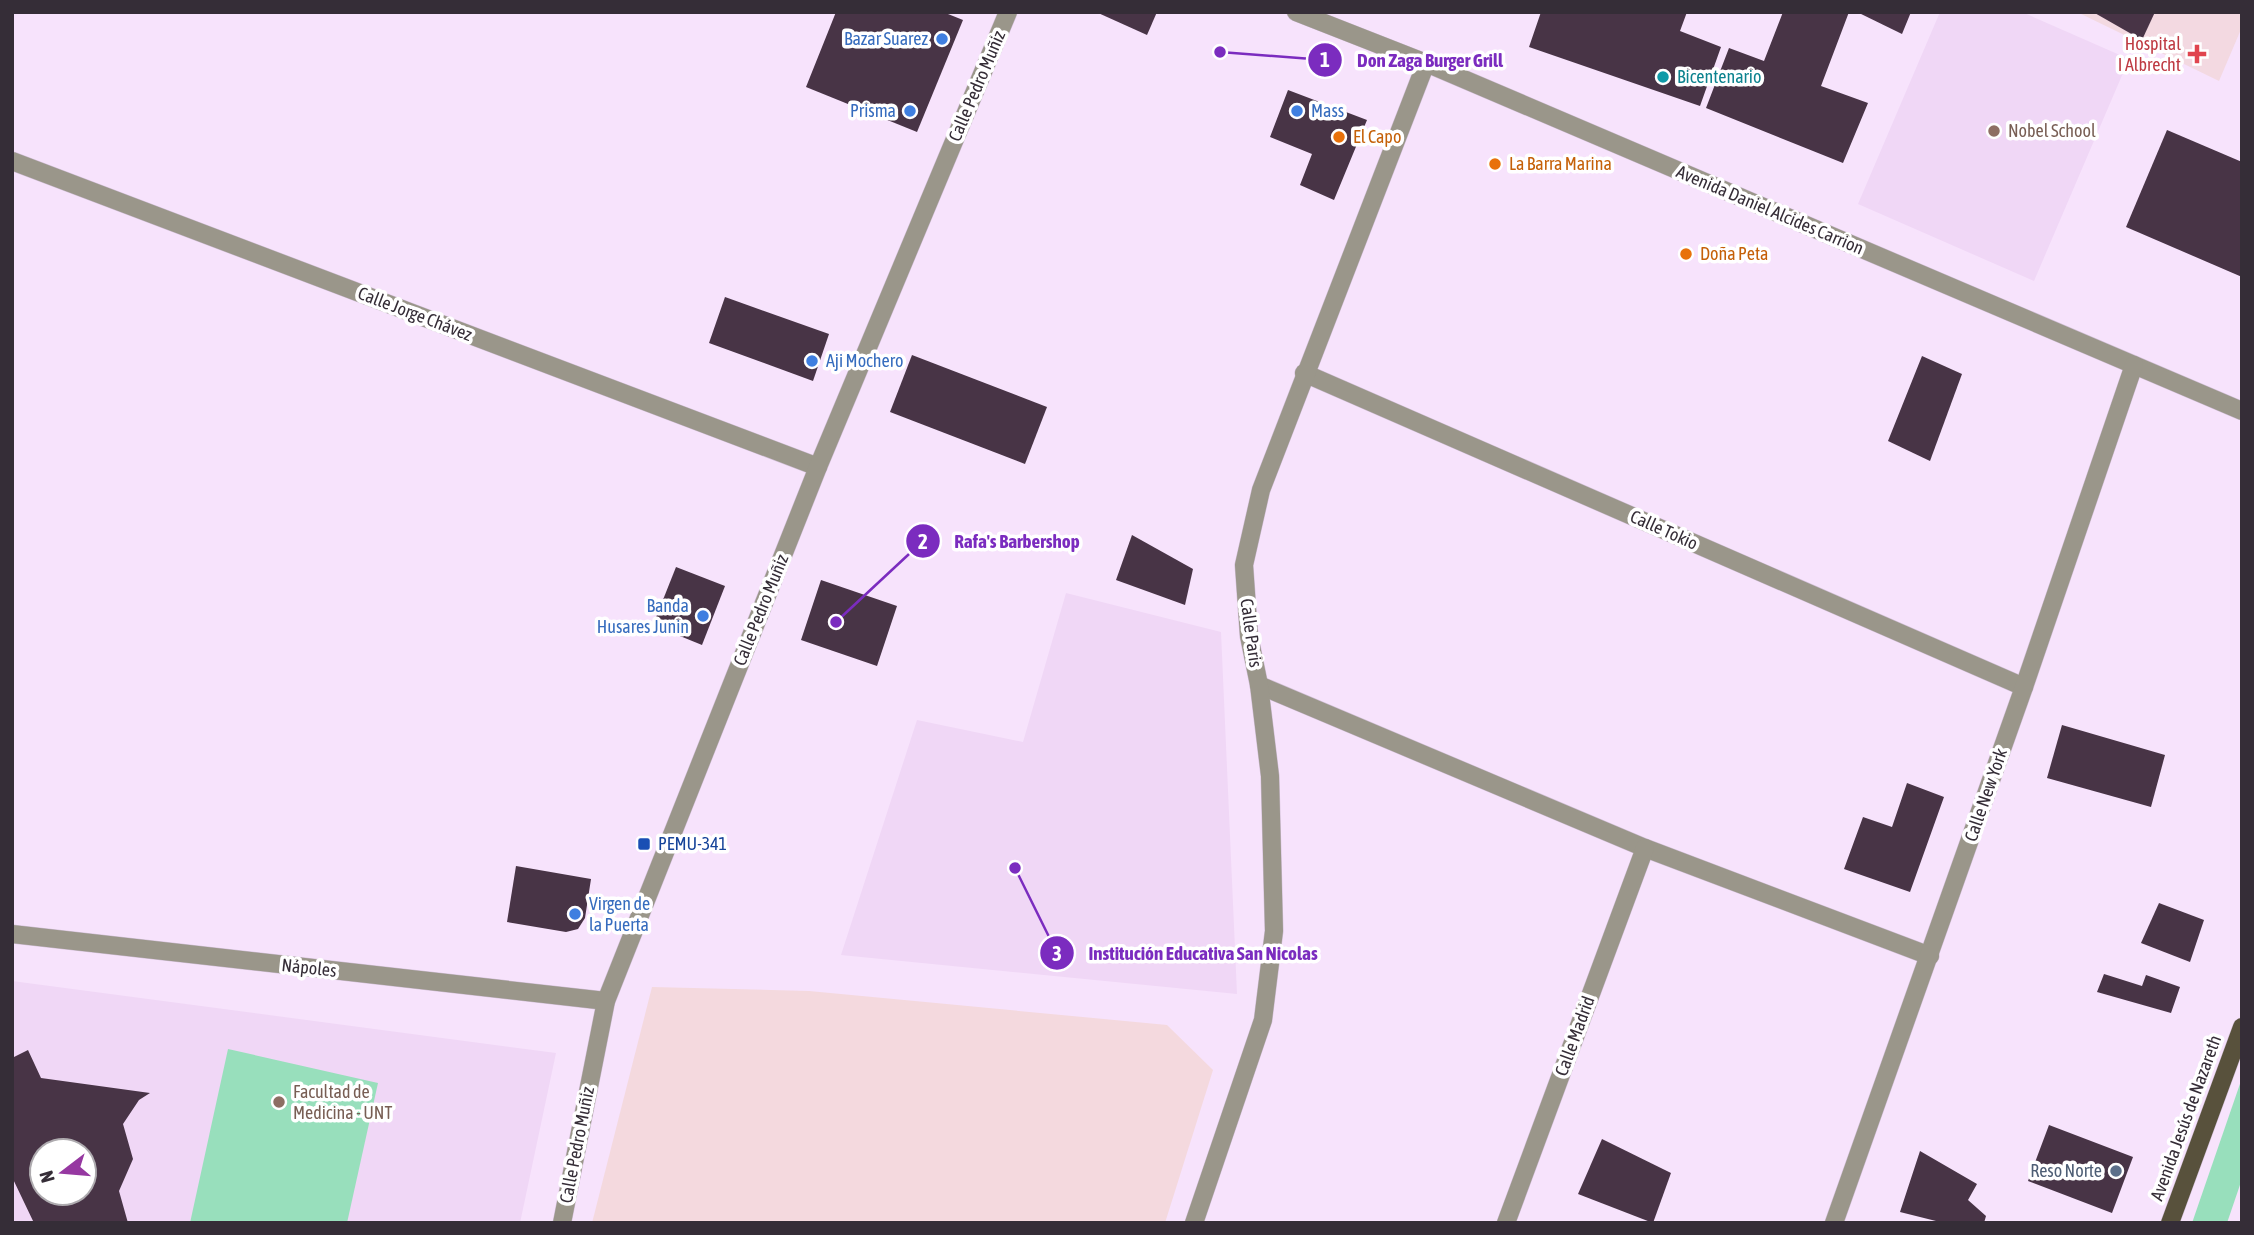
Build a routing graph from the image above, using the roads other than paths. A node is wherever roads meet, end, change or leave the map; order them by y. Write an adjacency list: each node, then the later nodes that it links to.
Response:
1 (1008, 12): 8 (street, Calle Pedro Muñiz)
2 (1296, 12): 3 (street, Avenida Daniel Alcides Carrion)
3 (1426, 63): 5 (street, Avenida Daniel Alcides Carrion); 6 (street, Calle Paris)
4 (12, 162): 8 (street, Calle Jorge Chávez)
5 (2134, 365): 7 (street, Avenida Daniel Alcides Carrion); 10 (street, Calle New York)
6 (1304, 373): 9 (street, Calle Paris); 10 (street, Calle Tokio)
7 (2242, 411)
8 (818, 467): 14 (street, Calle Pedro Muñiz)
9 (1259, 685): 11 (street); 17 (street, Calle Paris)
10 (2024, 687): 13 (street, Calle New York)
11 (1644, 848): 13 (street); 18 (street, Calle Madrid)
12 (12, 934): 14 (street, Nápoles)
13 (1930, 956): 19 (street, Calle New York)
14 (606, 1001): 16 (street, Calle Pedro Muñiz)
15 (2242, 1027): 20 (main road, Avenida Jesús de Nazareth)
16 (562, 1223)
17 (1194, 1223)
18 (1506, 1223)
19 (1834, 1223)
20 (2170, 1223)

